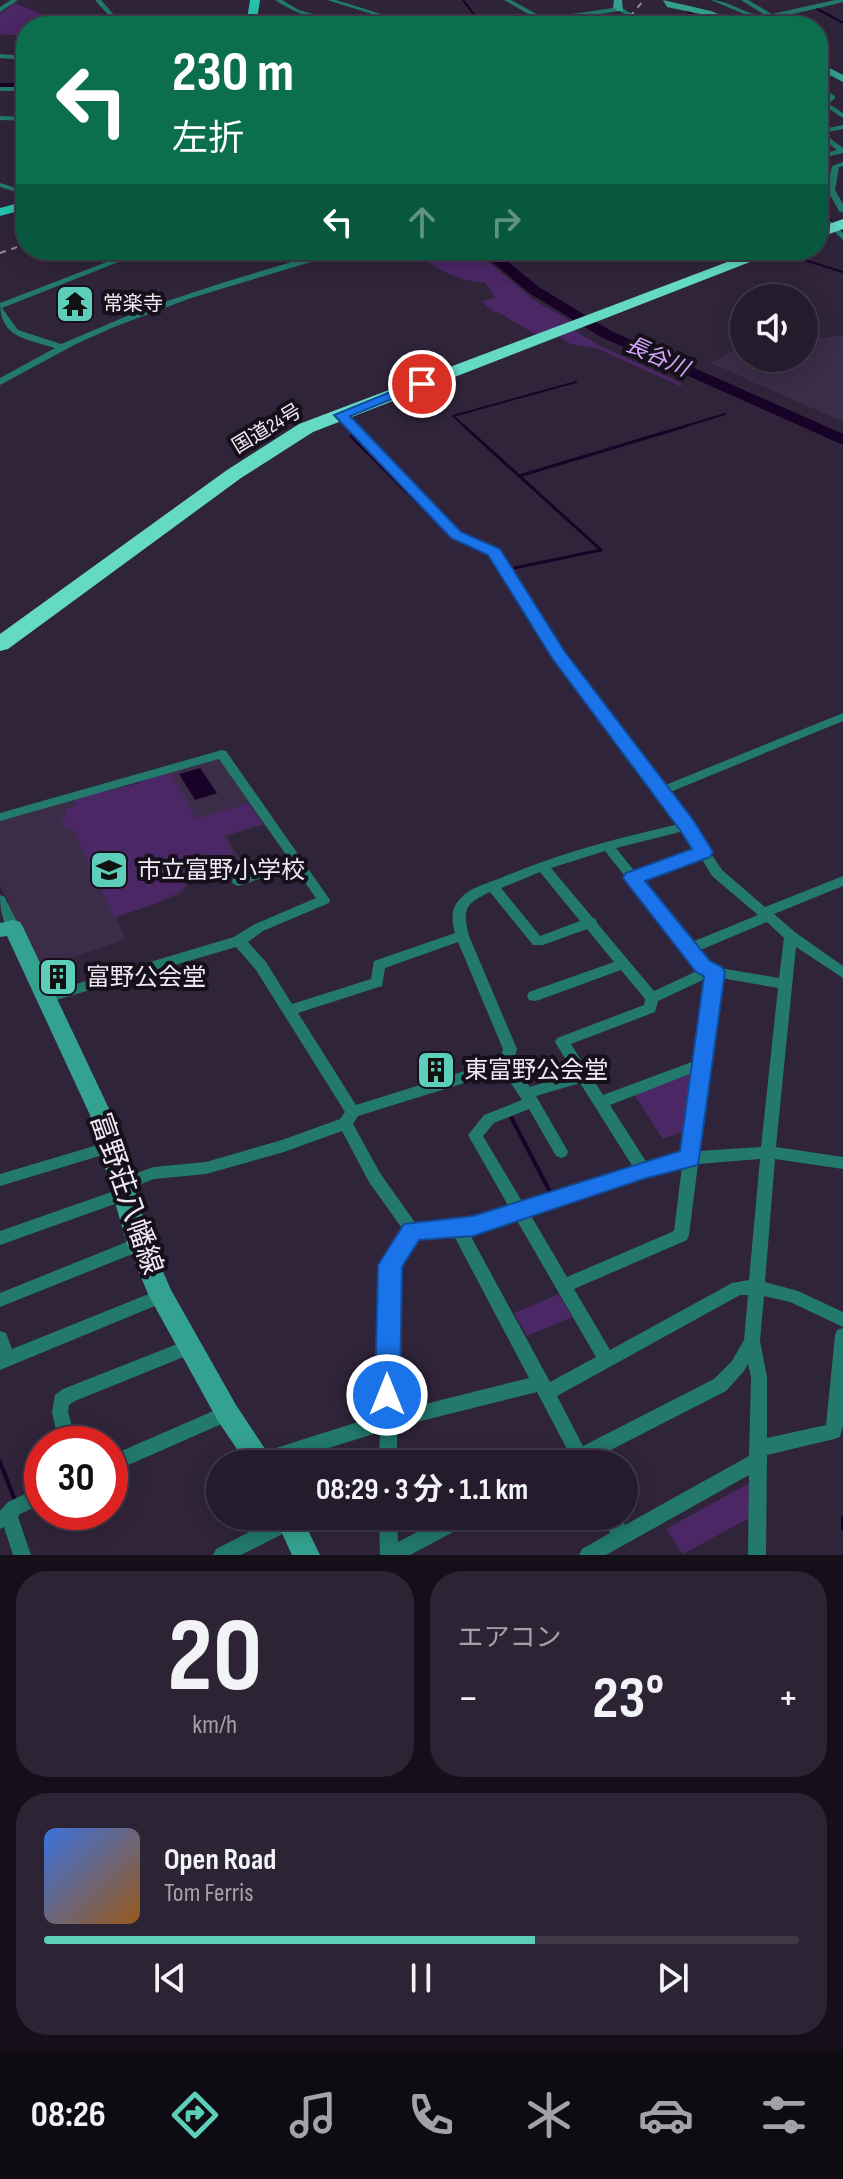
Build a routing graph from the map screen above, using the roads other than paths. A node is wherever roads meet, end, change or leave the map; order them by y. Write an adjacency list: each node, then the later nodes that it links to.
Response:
1 (15, 0): 11 (street)
2 (98, 0): 13 (street)
3 (278, 0): 14 (street)
4 (330, 0): 15 (street)
5 (507, 0): 16 (street)
6 (669, 0): 18 (main road)
7 (714, 0): 19 (street)
8 (744, 0): 12 (street)
9 (842, 0): 12 (street)
10 (619, 4): 17 (street)
11 (0, 10)
12 (770, 15): 19 (street)
13 (112, 16)
14 (315, 16)
15 (385, 16)
16 (536, 16)
17 (567, 16)
18 (713, 16)
19 (754, 16)
20 (843, 164): 21 (street)
21 (838, 178): 22 (street)
22 (843, 211)
23 (120, 260): 26 (street)
24 (308, 260): 27 (street)
25 (746, 260): 29 (highway, 国道24号)
26 (0, 308): 27 (street)
27 (58, 346): 28 (street)
28 (0, 382)
29 (341, 415): 30 (highway, 国道24号); 32 (street)
30 (0, 644)
31 (843, 717): 32 (street)
32 (661, 791): 34 (street)
33 (0, 817): 37 (street)
34 (687, 826): 35 (street); 36 (street)
35 (607, 845): 38 (street); 39 (street)
36 (704, 852): 39 (street); 44 (street)
37 (297, 861): 40 (street); 49 (street)
38 (542, 866): 42 (street); 45 (street)
39 (632, 878): 50 (street)
40 (238, 881)
41 (843, 881): 44 (street)
42 (493, 887): 45 (street); 47 (street)
43 (0, 900): 46 (street)
44 (765, 915): 48 (street); 50 (street)
45 (591, 922): 51 (street)
46 (6, 929): 56 (main road, 富野荘八幡線)
47 (462, 936): 58 (street); 59 (street)
48 (791, 936): 53 (street); 54 (street)
49 (239, 941): 56 (street); 58 (street)
50 (689, 949): 52 (street)
51 (624, 964): 55 (street); 57 (street)
52 (712, 972): 54 (street); 57 (street); 60 (street)
53 (843, 973)
54 (785, 984): 67 (street)
55 (534, 996)
56 (46, 998): 65 (main road, 富野荘八幡線)
57 (652, 998): 61 (street)
58 (289, 1011): 64 (street)
59 (506, 1064): 62 (street); 64 (street)
60 (701, 1064): 63 (street); 68 (street)
61 (583, 1076): 62 (street); 63 (street)
62 (528, 1098): 66 (street); 73 (street)
63 (599, 1103): 70 (street)
64 (349, 1118): 72 (street); 75 (street)
65 (111, 1147): 71 (street); 72 (main road, 富野荘八幡線)
66 (561, 1152)
67 (771, 1152): 68 (street); 69 (street); 79 (street)
68 (690, 1158): 70 (street); 78 (street)
69 (843, 1163)
70 (643, 1170): 73 (street)
71 (0, 1180)
72 (122, 1189): 76 (street); 77 (main road, 富野荘八幡線)
73 (521, 1211): 74 (street); 78 (street)
74 (457, 1226): 75 (street); 89 (street)
75 (412, 1231): 91 (street)
76 (0, 1238)
77 (139, 1244): 80 (main road, 富野荘八幡線); 81 (street)
78 (565, 1285): 88 (street)
79 (757, 1286): 82 (street); 85 (street); 88 (street)
80 (161, 1296): 86 (main road, 富野荘八幡線); 87 (street)
81 (0, 1300)
82 (843, 1320)
83 (843, 1335): 98 (street)
84 (0, 1338): 87 (street)
85 (752, 1341): 97 (street); 98 (street)
86 (190, 1347): 90 (main road, 富野荘八幡線); 92 (street)
87 (4, 1360)
88 (607, 1360): 89 (street)
89 (545, 1388): 91 (street); 96 (street)
90 (227, 1413): 93 (main road, 富野荘八幡線); 99 (street)
91 (388, 1421): 94 (street); 95 (street)
92 (64, 1426)
93 (252, 1450)
94 (300, 1450)
95 (388, 1450)
96 (571, 1450)
97 (597, 1450)
98 (759, 1455): 107 (street); 113 (street)
99 (128, 1457)
100 (24, 1503): 101 (street)
101 (4, 1518): 108 (street)
102 (268, 1530): 109 (street)
103 (294, 1530): 110 (main road)
104 (389, 1530): 111 (street)
105 (439, 1530): 111 (street)
106 (618, 1530): 107 (street)
107 (621, 1536): 112 (street)
108 (22, 1555)
109 (222, 1555)
110 (306, 1555)
111 (390, 1555)
112 (588, 1555)
113 (757, 1555)

